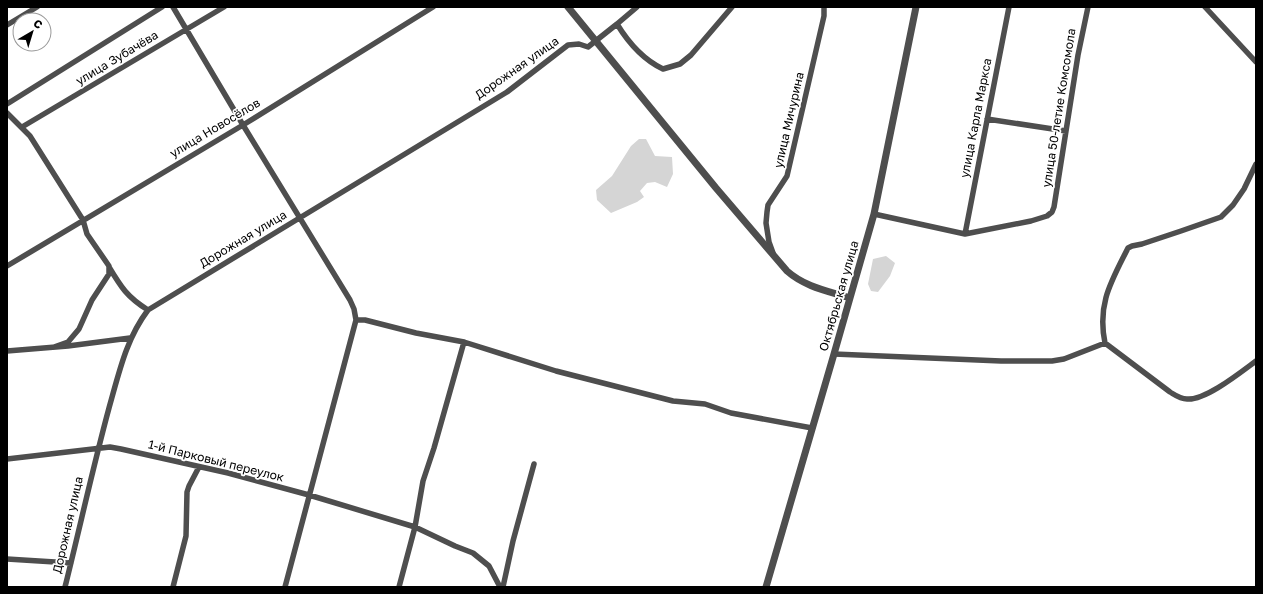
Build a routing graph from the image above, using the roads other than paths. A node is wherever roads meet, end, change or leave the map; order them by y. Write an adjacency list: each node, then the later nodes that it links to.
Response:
1 (37, 7): 14 (street)
2 (162, 7): 19 (street, улица Зубачёва)
3 (173, 7): 16 (street)
4 (224, 7): 16 (street, улица Зубачёва)
5 (433, 7): 22 (street, улица Новосёлов)
6 (568, 7): 17 (street)
7 (637, 7): 15 (street)
8 (732, 7): 15 (street)
9 (824, 7): 30 (street, улица Мичурина)
10 (916, 7): 26 (street, Октябрьская улица)
11 (1010, 7): 21 (street, улица Карла Маркса)
12 (1088, 7): 24 (street, улица 50-летие Комсомола)
13 (1205, 7): 18 (street)
14 (7, 24)
15 (617, 24): 17 (street)
16 (186, 30): 22 (street); 23 (street, улица Зубачёва)
17 (596, 41): 27 (street, Дорожная улица); 30 (street)
18 (1256, 62)
19 (7, 104)
20 (7, 113): 23 (street)
21 (988, 119): 24 (street); 29 (street, улица Карла Маркса)
22 (243, 125): 27 (street); 28 (street, улица Новосёлов)
23 (22, 127): 28 (street)
24 (1066, 131): 29 (street, улица 50-летие Комсомола)
25 (1256, 164): 38 (street)
26 (874, 214): 29 (street); 33 (street, Октябрьская улица)
27 (299, 217): 34 (street, Дорожная улица); 35 (street)
28 (83, 220): 31 (street, улица Новосёлов); 32 (street)
29 (965, 234)
30 (773, 255): 33 (street)
31 (7, 266)
32 (109, 266): 34 (street); 39 (street)
33 (850, 298): 41 (street, Октябрьская улица)
34 (148, 310): 36 (street, Дорожная улица)
35 (356, 320): 37 (street); 48 (street)
36 (130, 338): 39 (street); 44 (street, Дорожная улица)
37 (464, 342): 43 (street); 49 (street)
38 (1105, 343): 41 (street); 42 (street)
39 (54, 347): 40 (street)
40 (7, 351)
41 (834, 354): 43 (street, Октябрьская улица)
42 (1256, 361)
43 (812, 428): 57 (street, Октябрьская улица)
44 (98, 448): 45 (street, 1-й Парковый переулок); 47 (street, 1-й Парковый переулок); 51 (street, Дорожная улица)
45 (7, 459)
46 (534, 464): 56 (street)
47 (199, 467): 48 (street, 1-й Парковый переулок); 53 (street)
48 (309, 495): 49 (street, 1-й Парковый переулок); 54 (street)
49 (415, 527): 55 (street); 56 (street, 1-й Парковый переулок)
50 (7, 560): 51 (street)
51 (71, 563): 52 (street, Дорожная улица)
52 (65, 587)
53 (173, 587)
54 (285, 587)
55 (399, 587)
56 (502, 587)
57 (766, 587)

